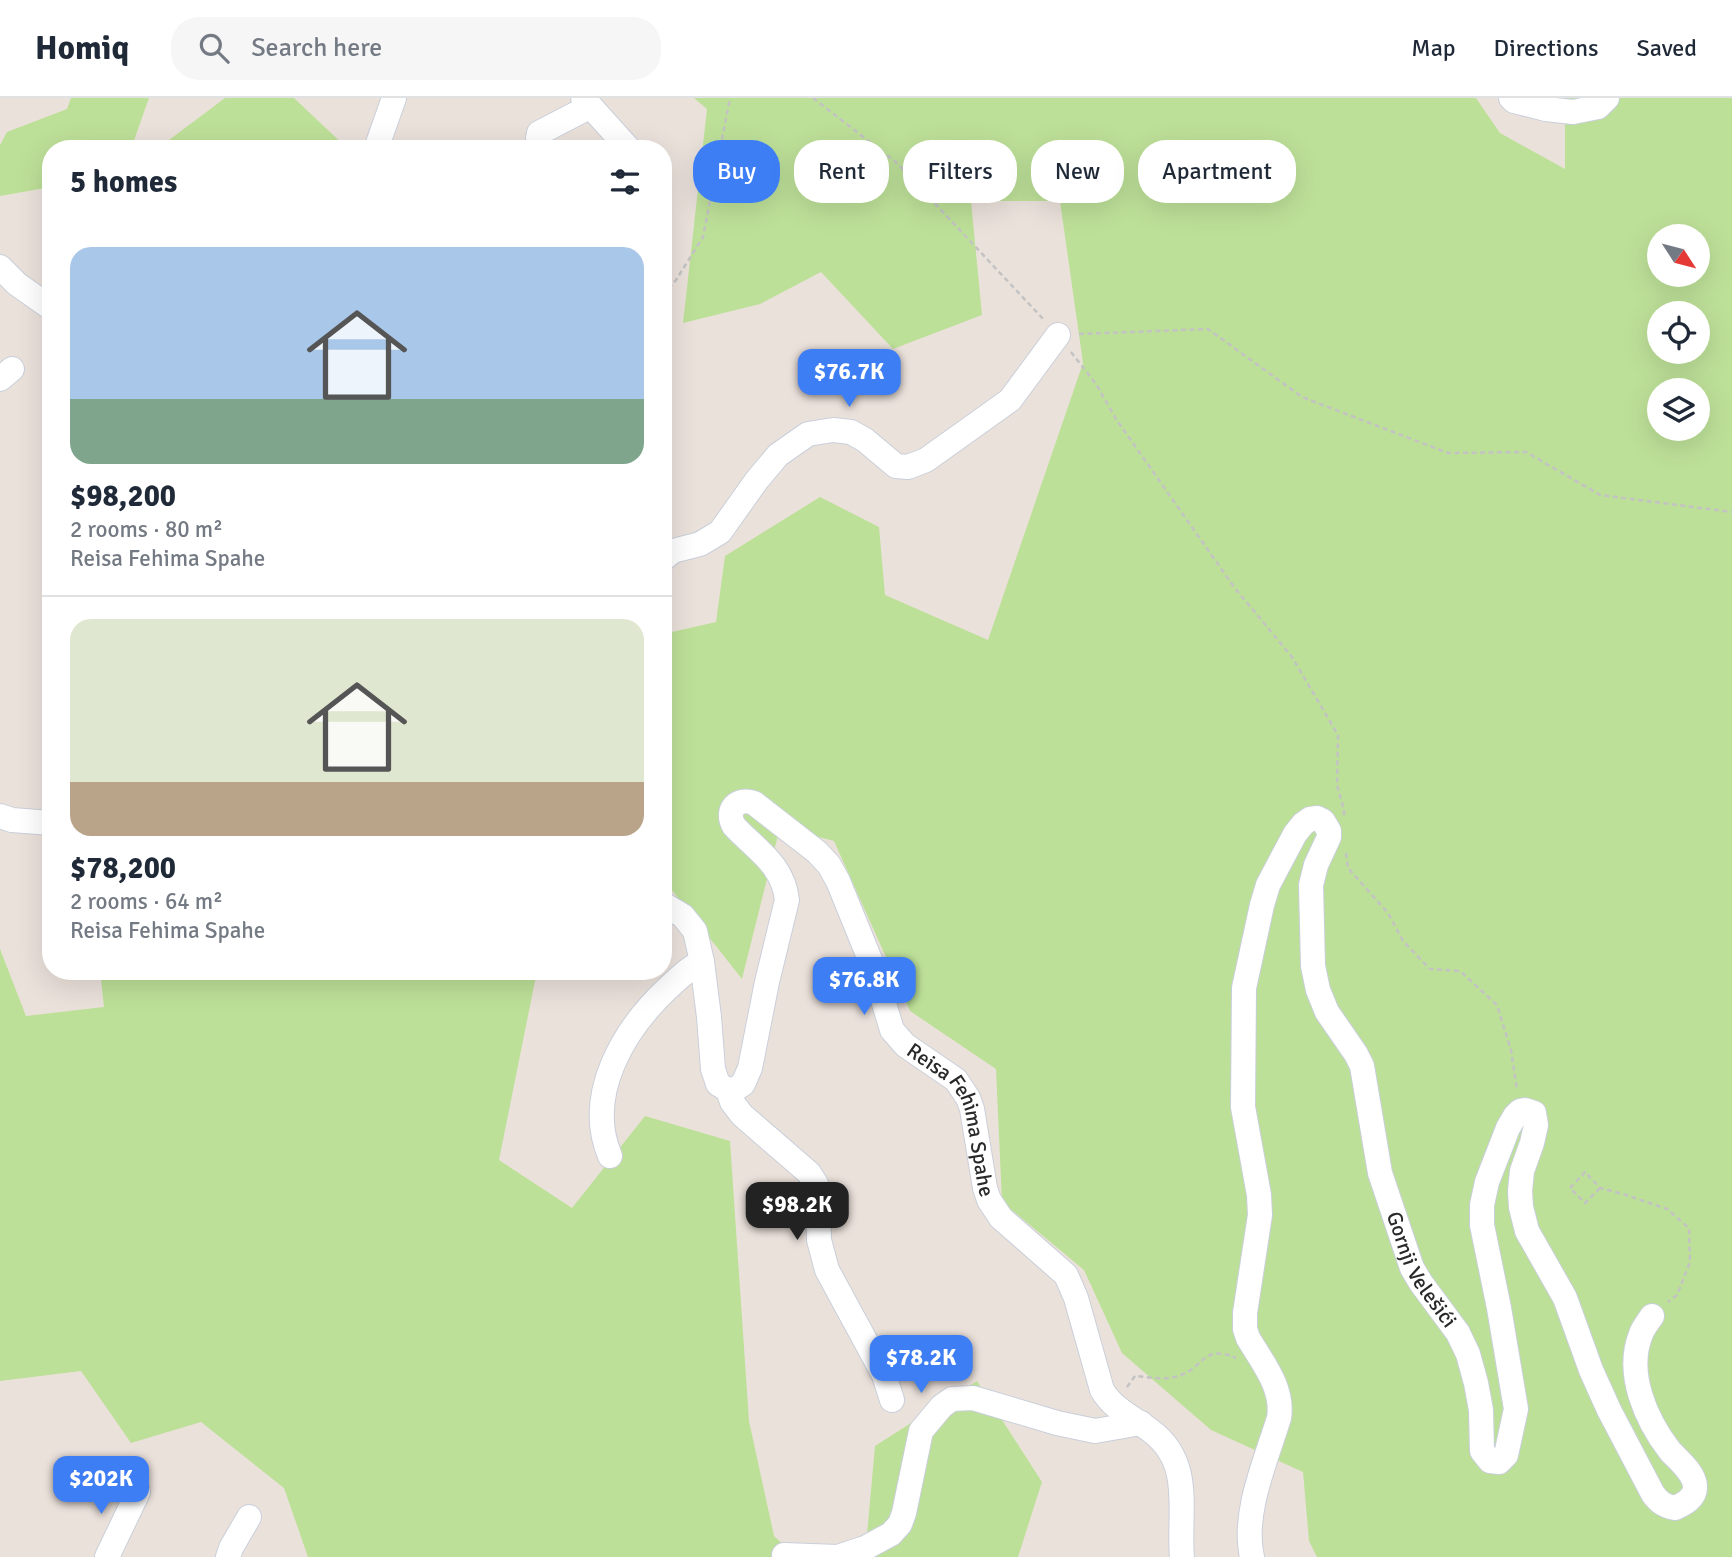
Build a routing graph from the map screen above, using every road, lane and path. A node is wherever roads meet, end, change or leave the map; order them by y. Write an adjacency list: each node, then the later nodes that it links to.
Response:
1 (394, 98): 7 (street)
2 (730, 98): 11 (path)
3 (813, 98): 13 (path)
4 (1511, 98): 6 (street)
5 (586, 102): 8 (street); 9 (street)
6 (1602, 103)
7 (379, 140)
8 (539, 140)
9 (621, 140)
10 (0, 267): 12 (street)
11 (672, 285)
12 (42, 302)
13 (1058, 335): 14 (path); 15 (street); 18 (path)
14 (1732, 512)
15 (672, 552)
16 (0, 816): 17 (street)
17 (42, 822)
18 (1336, 833): 22 (path); 22 (street, Gornji Velešići); 36 (street)
19 (672, 909): 20 (street)
20 (702, 962): 21 (street); 23 (street)
21 (728, 1090): 27 (street); 28 (street, Reisa Fehima Spahe)
22 (1520, 1111): 25 (street)
23 (610, 1156)
24 (1600, 1188): 24 (path); 25 (path)
25 (1652, 1316)
26 (1236, 1358): 28 (path)
27 (892, 1400)
28 (1118, 1408): 29 (street, Reisa Fehima Spahe)
29 (1141, 1423): 32 (street); 35 (street, Reisa Fehima Spahe)
30 (138, 1492): 33 (street)
31 (249, 1517): 34 (street)
32 (784, 1555)
33 (107, 1557)
34 (228, 1557)
35 (1182, 1557)
36 (1252, 1557)

